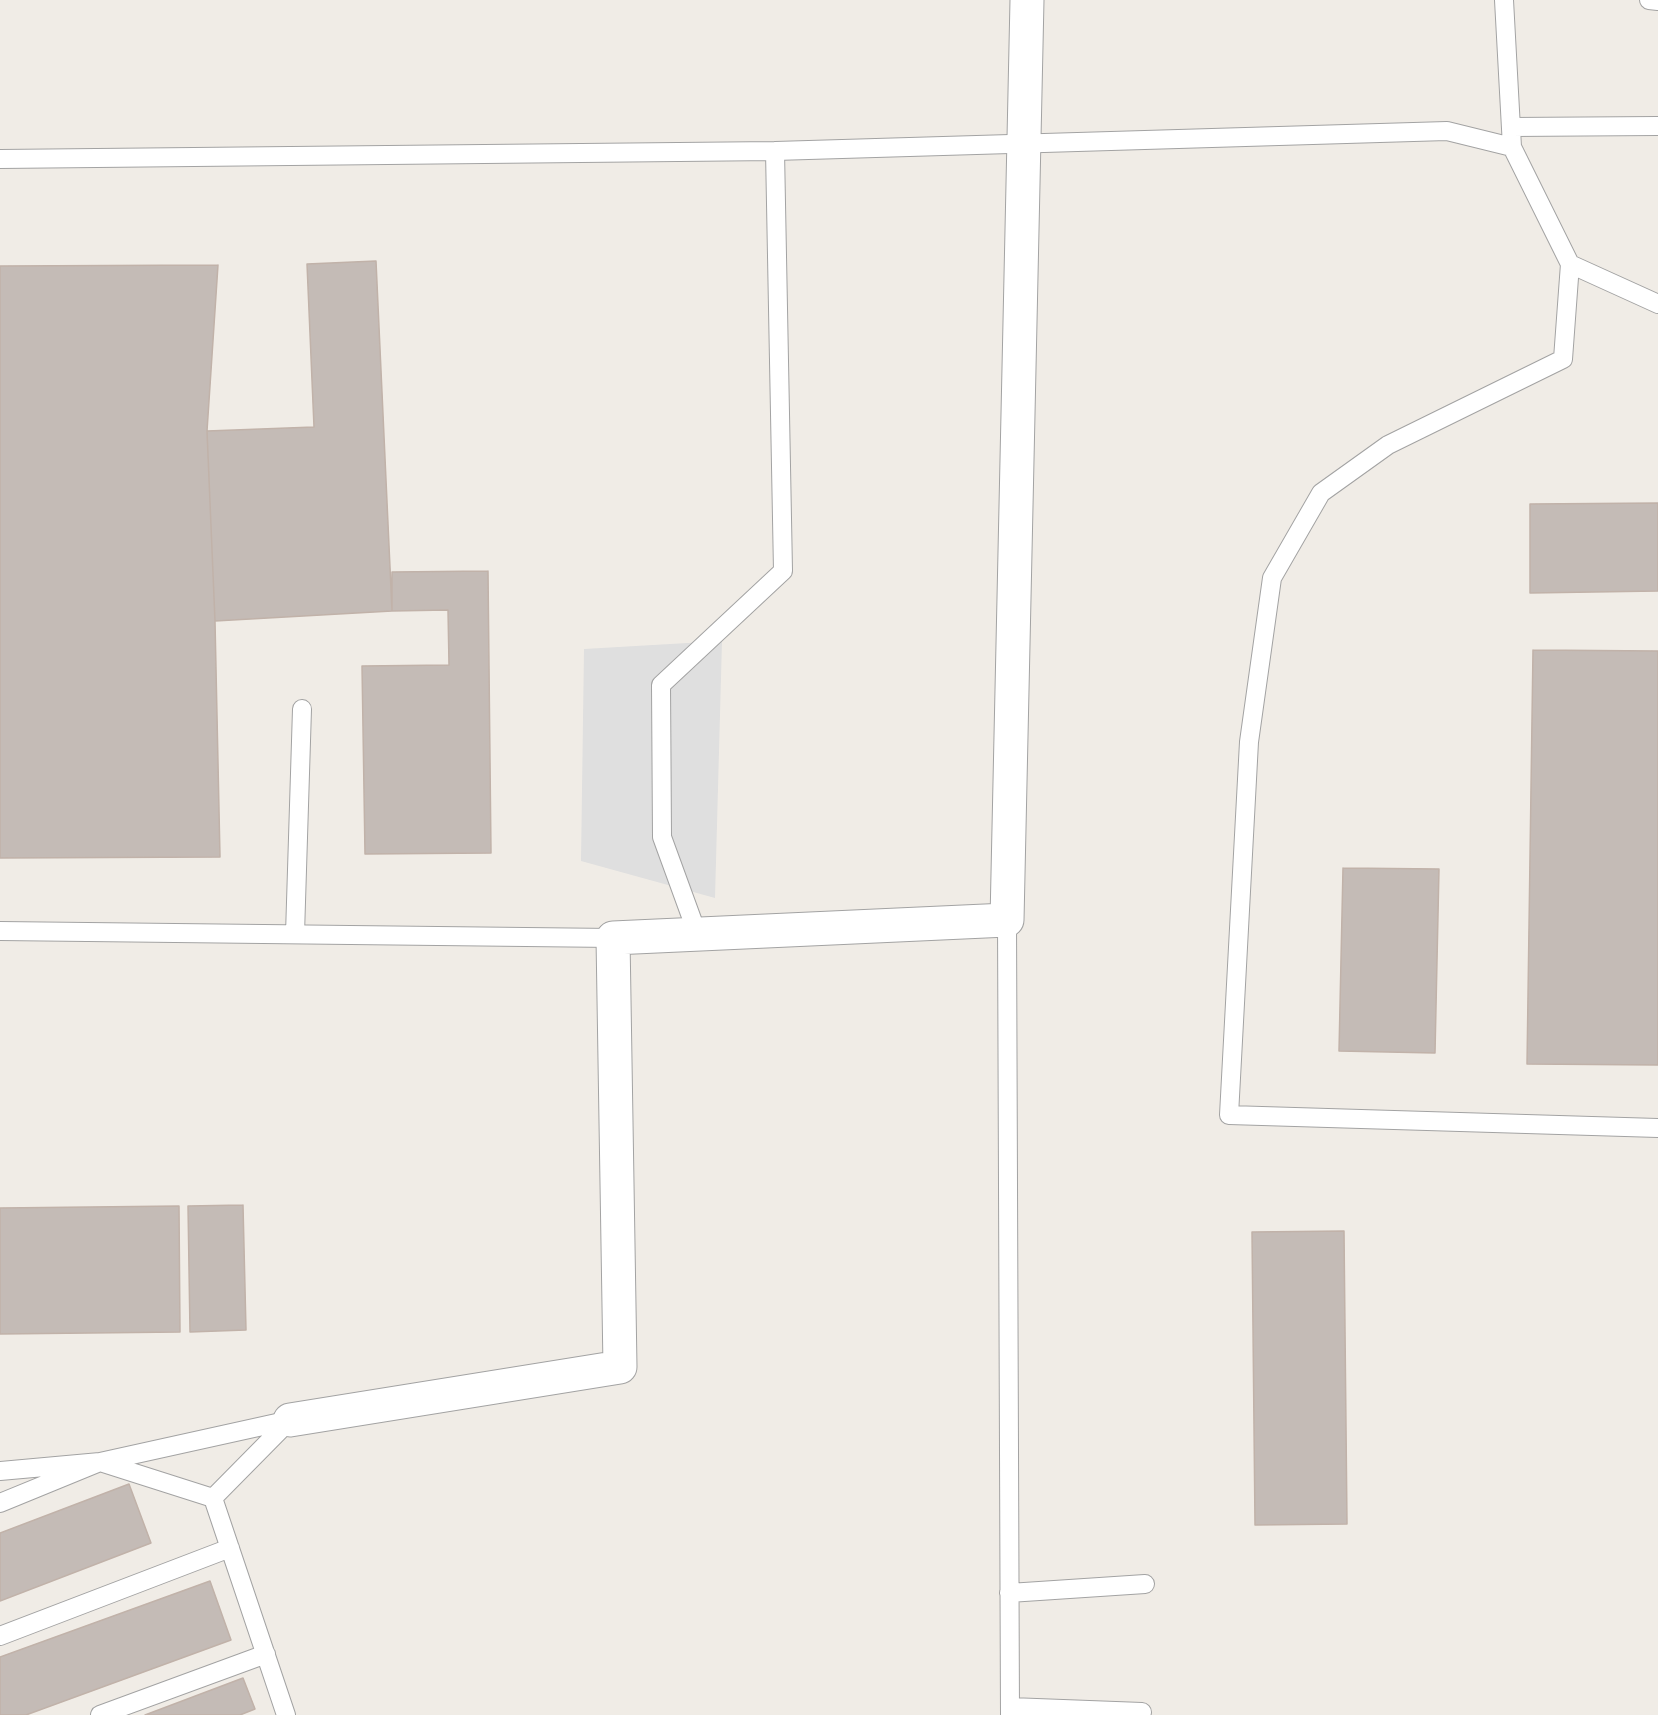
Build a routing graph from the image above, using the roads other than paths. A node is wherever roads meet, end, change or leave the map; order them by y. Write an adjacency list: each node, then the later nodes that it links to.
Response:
1 (1027, 0): 7 (street)
2 (1504, 0): 6 (lane)
3 (1649, 0): 4 (lane)
4 (1658, 1)
5 (1658, 126): 6 (lane)
6 (1511, 127): 8 (lane)
7 (1025, 143): 8 (lane); 9 (lane); 14 (street)
8 (1512, 147): 11 (lane)
9 (775, 151): 10 (lane); 16 (lane)
10 (0, 159)
11 (1570, 264): 12 (lane); 19 (lane)
12 (1658, 304)
13 (302, 710): 17 (lane)
14 (1007, 920): 16 (street); 27 (lane)
15 (0, 931): 17 (lane)
16 (697, 933): 18 (street)
17 (295, 934): 18 (lane)
18 (614, 938): 20 (street)
19 (1658, 1128)
20 (291, 1420): 21 (lane); 23 (lane)
21 (100, 1462): 22 (lane); 23 (lane); 24 (lane)
22 (0, 1471)
23 (213, 1498): 25 (lane)
24 (0, 1503)
25 (230, 1548): 28 (lane); 29 (lane)
26 (1145, 1584): 27 (lane)
27 (1009, 1593): 30 (lane)
28 (0, 1636)
29 (266, 1654): 32 (lane); 33 (lane)
30 (1010, 1711): 31 (lane)
31 (1142, 1712)
32 (100, 1715)
33 (286, 1715)

